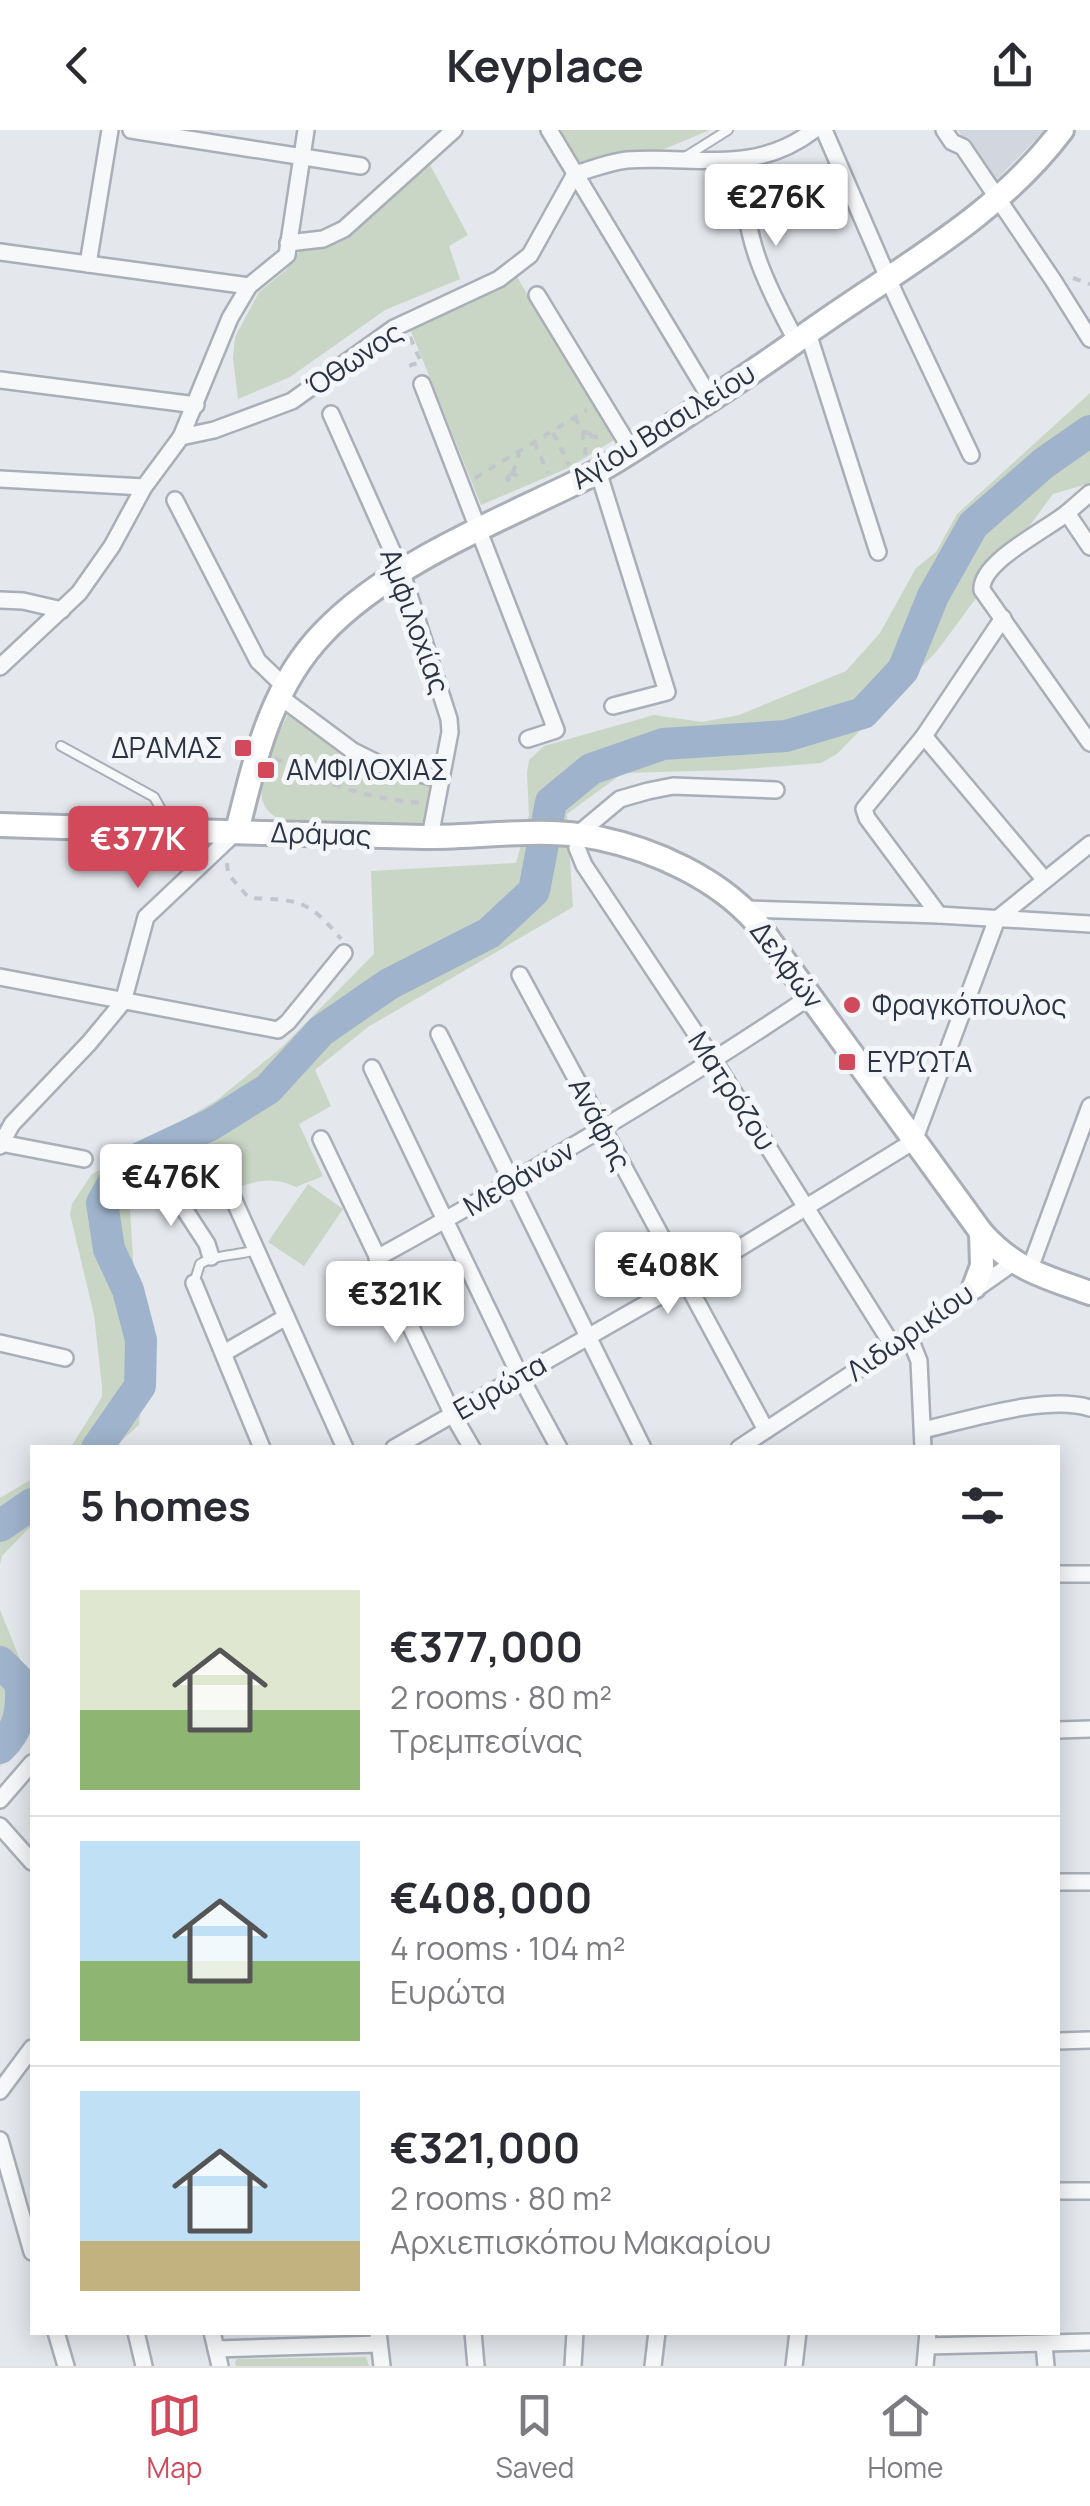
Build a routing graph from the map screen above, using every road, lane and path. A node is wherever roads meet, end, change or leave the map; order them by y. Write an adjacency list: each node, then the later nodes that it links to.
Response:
1 (110, 130): 19 (street)
2 (132, 130): 11 (street)
3 (306, 130): 11 (street)
4 (454, 130): 17 (street)
5 (549, 130): 15 (street)
6 (728, 130): 12 (lane)
7 (814, 130): 13 (street)
8 (824, 130): 20 (street)
9 (944, 130): 16 (street)
10 (1062, 130): 16 (street, Αγίου Βασιλείου)
11 (302, 158): 14 (street); 17 (street)
12 (678, 160): 13 (street); 15 (street)
13 (740, 160): 24 (street)
14 (361, 166)
15 (574, 174): 23 (street, Όθωνος); 28 (street)
16 (998, 199): 20 (street, Αγίου Βασιλείου); 25 (street)
17 (288, 243): 21 (street)
18 (0, 252): 19 (street)
19 (88, 264): 21 (street)
20 (890, 277): 24 (street, Αγίου Βασιλείου); 39 (street)
21 (250, 286): 30 (street)
22 (537, 294): 29 (street)
23 (404, 323): 27 (path); 35 (street, Όθωνος)
24 (802, 337): 28 (street, Αγίου Βασιλείου); 51 (street)
25 (1090, 340)
26 (0, 380): 30 (street)
27 (422, 384): 43 (street)
28 (712, 399): 38 (street, Αγίου Βασιλείου)
29 (601, 401): 32 (path); 38 (street)
30 (196, 404): 35 (street)
31 (331, 414): 52 (street, Αμφιλοχίας)
32 (574, 417): 33 (path); 34 (path)
33 (552, 431): 36 (path); 41 (path)
34 (584, 432)
35 (181, 437): 44 (street)
36 (534, 442): 37 (path); 45 (path)
37 (520, 450): 40 (path); 40 (path)
38 (632, 451): 41 (street, Αγίου Βασιλείου)
39 (971, 455)
40 (491, 468): 43 (path)
41 (588, 477): 45 (street, Αγίου Βασιλείου); 58 (street)
42 (0, 479): 44 (street)
43 (463, 486): 49 (street)
44 (144, 487): 54 (street)
45 (556, 492): 49 (street, Αγίου Βασιλείου)
46 (1090, 493): 48 (street)
47 (175, 500): 57 (street)
48 (1068, 513): 50 (street); 55 (street)
49 (479, 528): 52 (street, Αγίου Βασιλείου); 60 (street)
50 (1090, 547)
51 (878, 552)
52 (402, 573): 57 (street, Αγίου Βασιλείου); 64 (street, Αμφιλοχίας)
53 (0, 600): 54 (street)
54 (62, 610): 56 (street)
55 (1003, 618): 59 (street); 61 (street)
56 (0, 667)
57 (282, 692): 63 (street, Αγίου Βασιλείου); 64 (street)
58 (613, 706)
59 (924, 736): 75 (street); 77 (street)
60 (528, 738)
61 (1090, 743)
62 (61, 746): 68 (lane)
63 (257, 748): 66 (path); 69 (street, Αγίου Βασιλείου)
64 (441, 779): 66 (street, Αμφιλοχίας)
65 (776, 790): 71 (street)
66 (437, 804): 72 (street, Αμφιλοχίας)
67 (0, 825): 68 (street, Δράμας)
68 (164, 830): 69 (street, Δράμας)
69 (237, 831): 72 (street, Δράμας); 74 (street)
70 (522, 832): 71 (street, Δελφών); 72 (street, Δράμας)
71 (573, 834): 76 (street, Δελφών); 86 (street, Ματρόζου)
72 (430, 837)
73 (1090, 844): 75 (street)
74 (216, 853): 80 (path); 84 (street)
75 (1044, 878): 78 (street)
76 (744, 909): 77 (street); 83 (street, Δελφών)
77 (939, 915): 78 (street)
78 (997, 919): 79 (street); 92 (street)
79 (1090, 924)
80 (344, 953): 84 (street)
81 (520, 975): 90 (street, Ανάφης)
82 (0, 976): 84 (street)
83 (811, 996): 86 (street, Μεθάνων); 92 (street, Δελφών)
84 (123, 1002): 89 (street)
85 (439, 1034): 95 (street)
86 (714, 1061): 90 (street, Μεθάνων); 98 (street, Ματρόζου)
87 (372, 1068): 99 (street)
88 (1090, 1106): 104 (street)
89 (6, 1123): 93 (street)
90 (603, 1130): 95 (street, Μεθάνων); 106 (street, Ανάφης)
91 (321, 1139): 103 (street)
92 (914, 1141): 98 (street, Ευρώτα); 100 (street, Δελφών)
93 (1, 1144): 94 (street)
94 (84, 1158)
95 (512, 1183): 99 (street, Μεθάνων); 110 (street)
96 (168, 1184): 102 (street)
97 (233, 1198): 101 (street)
98 (807, 1208): 106 (street, Ευρώτα); 113 (street, Ματρόζου)
99 (444, 1220): 103 (street, Μεθάνων); 116 (street)
100 (981, 1232): 104 (street, Δελφών); 107 (street)
101 (256, 1250): 102 (lane); 109 (street)
102 (211, 1256): 105 (lane)
103 (377, 1258): 118 (street)
104 (1021, 1267): 107 (street, Λιδωρικίου); 108 (street)
105 (194, 1282): 114 (street)
106 (684, 1282): 110 (street, Ευρώτα); 119 (street, Ανάφης)
107 (974, 1288): 111 (street, Λιδωρικίου)
108 (1090, 1293)
109 (286, 1317): 114 (street); 122 (street)
110 (588, 1336): 116 (street, Ευρώτα); 126 (street)
111 (909, 1336): 113 (street, Λιδωρικίου); 120 (street)
112 (0, 1344): 115 (street)
113 (893, 1346): 119 (street, Λιδωρικίου)
114 (224, 1353): 121 (street)
115 (65, 1358)
116 (520, 1376): 118 (street, Ευρώτα); 125 (street)
117 (1090, 1408): 120 (street)
118 (453, 1415): 123 (street, Ευρώτα); 124 (street)
119 (766, 1430): 127 (street, Λιδωρικίου)
120 (922, 1430): 128 (street)
121 (261, 1445)
122 (344, 1445)
123 (399, 1445)
124 (470, 1445)
125 (557, 1445)
126 (642, 1445)
127 (744, 1445)
128 (923, 1445)
129 (1060, 1574): 130 (street)
130 (1090, 1574)
131 (1090, 1729): 132 (street)
132 (1060, 1730)
133 (30, 1765): 134 (street)
134 (0, 1800)
135 (0, 1826): 136 (street)
136 (30, 1860)
137 (1060, 1882): 138 (street)
138 (1090, 1882)
139 (1090, 2040): 140 (street)
140 (1060, 2041)
141 (30, 2051): 142 (street)
142 (0, 2090)
143 (0, 2140): 146 (street)
144 (1060, 2191): 145 (street)
145 (1090, 2191)
146 (30, 2245)
147 (57, 2335): 159 (street)
148 (137, 2335): 160 (street)
149 (473, 2335): 163 (street)
150 (575, 2335): 164 (street)
151 (657, 2335): 165 (street)
152 (798, 2335): 166 (street)
153 (379, 2338): 156 (street); 162 (street)
154 (928, 2339): 158 (street); 167 (street)
155 (214, 2340): 156 (street); 161 (street)
156 (291, 2340)
157 (1090, 2342): 158 (street)
158 (1044, 2344): 168 (street)
159 (66, 2366)
160 (144, 2366)
161 (220, 2366)
162 (382, 2366)
163 (476, 2366)
164 (573, 2366)
165 (653, 2366)
166 (794, 2366)
167 (925, 2366)
168 (1046, 2366)

